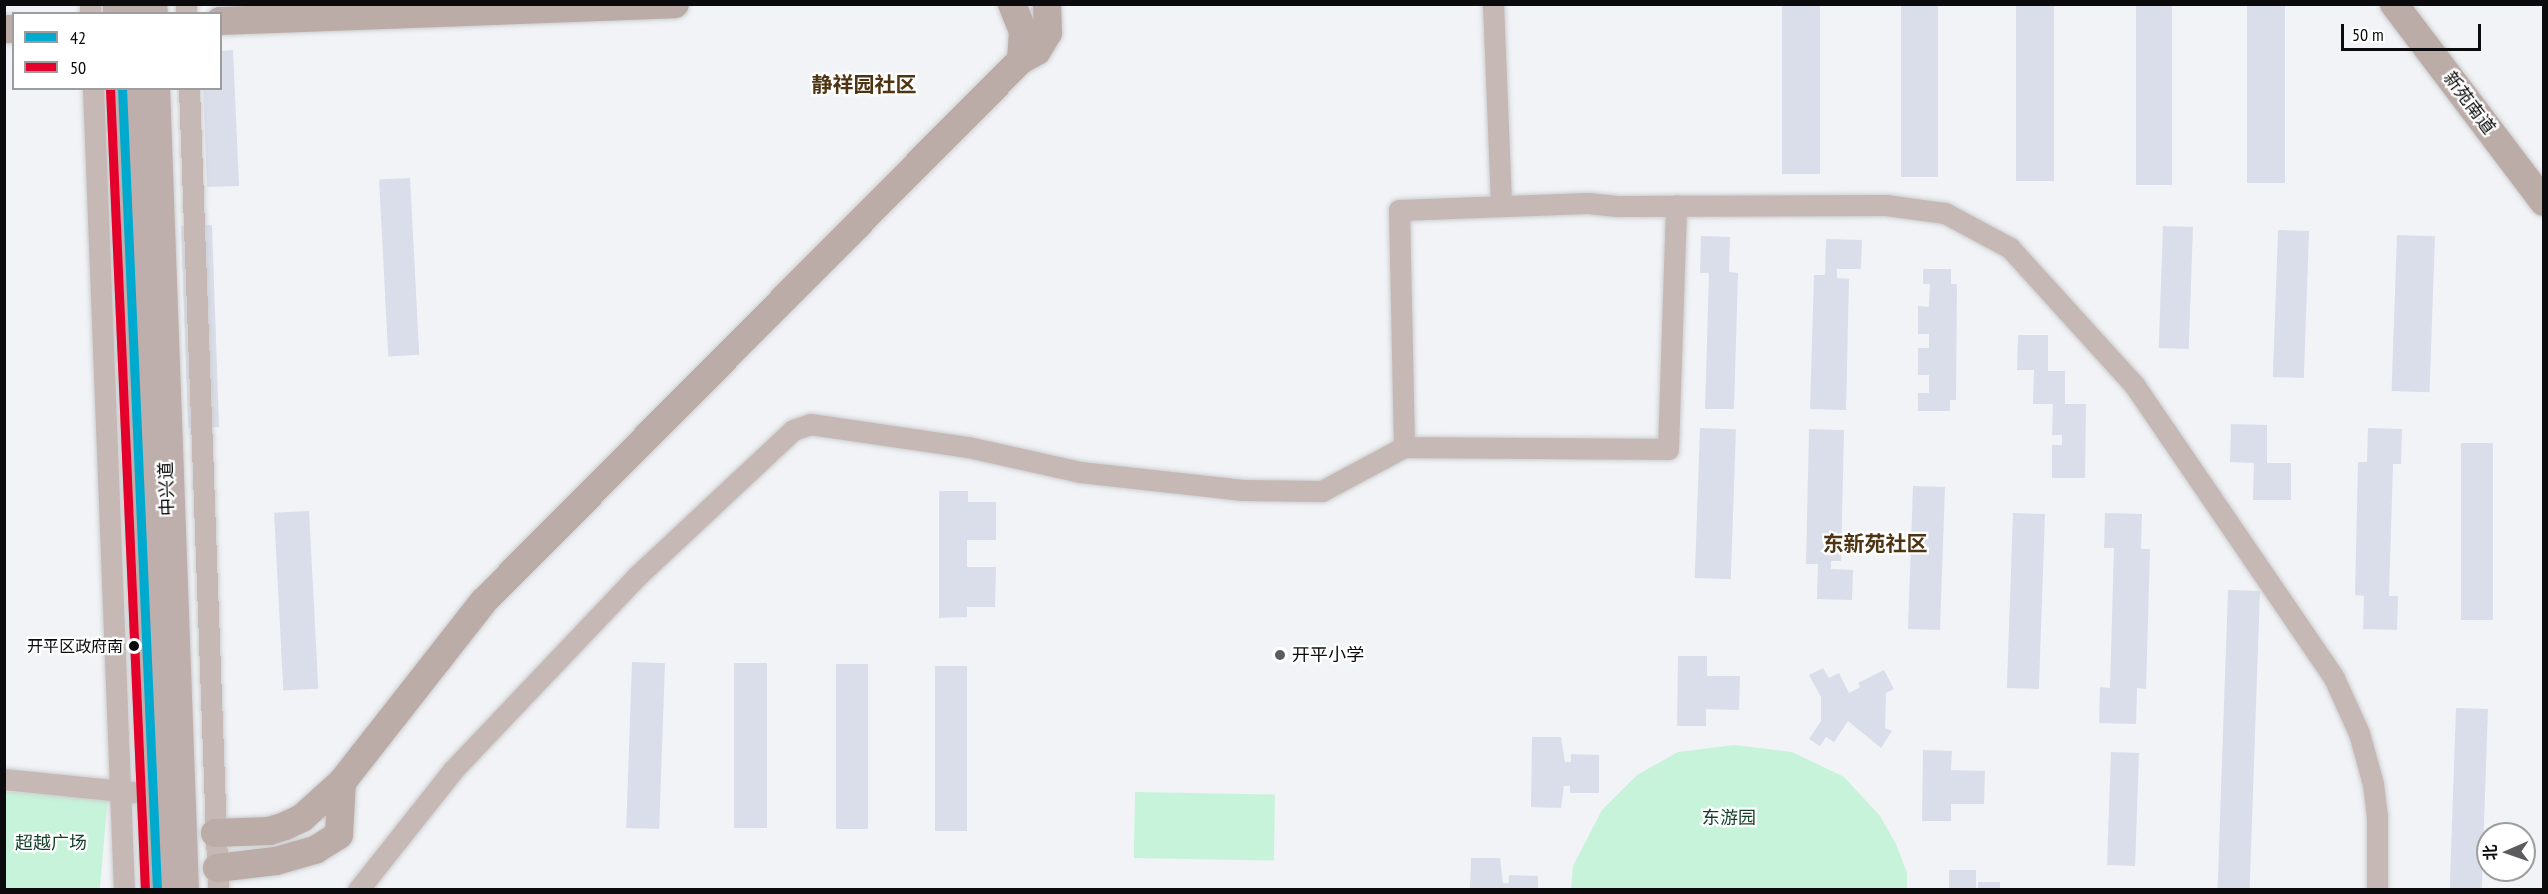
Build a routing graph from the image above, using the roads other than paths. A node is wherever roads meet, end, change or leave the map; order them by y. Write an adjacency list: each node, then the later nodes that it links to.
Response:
1 (675, 4): 6 (street)
2 (1012, 4): 7 (street)
3 (1047, 4): 7 (street)
4 (1493, 4): 14 (street)
5 (2394, 4): 12 (street, 新苑南道)
6 (222, 21)
7 (1021, 60): 17 (street)
8 (93, 90): 19 (street)
9 (122, 90): 18 (main road, 中兴道)
10 (153, 90): 24 (main road, 中兴道)
11 (189, 90): 20 (street)
12 (2544, 202)
13 (1677, 205): 14 (street); 15 (street); 26 (street)
14 (1501, 206): 15 (street)
15 (1404, 447): 25 (street)
16 (4, 779): 19 (street)
17 (342, 782): 20 (street); 21 (street)
18 (155, 791): 19 (street); 23 (main road, 中兴道)
19 (121, 793): 22 (street)
20 (215, 833): 21 (street)
21 (218, 879)
22 (124, 890)
23 (157, 890)
24 (182, 890)
25 (358, 890)
26 (2377, 890)

